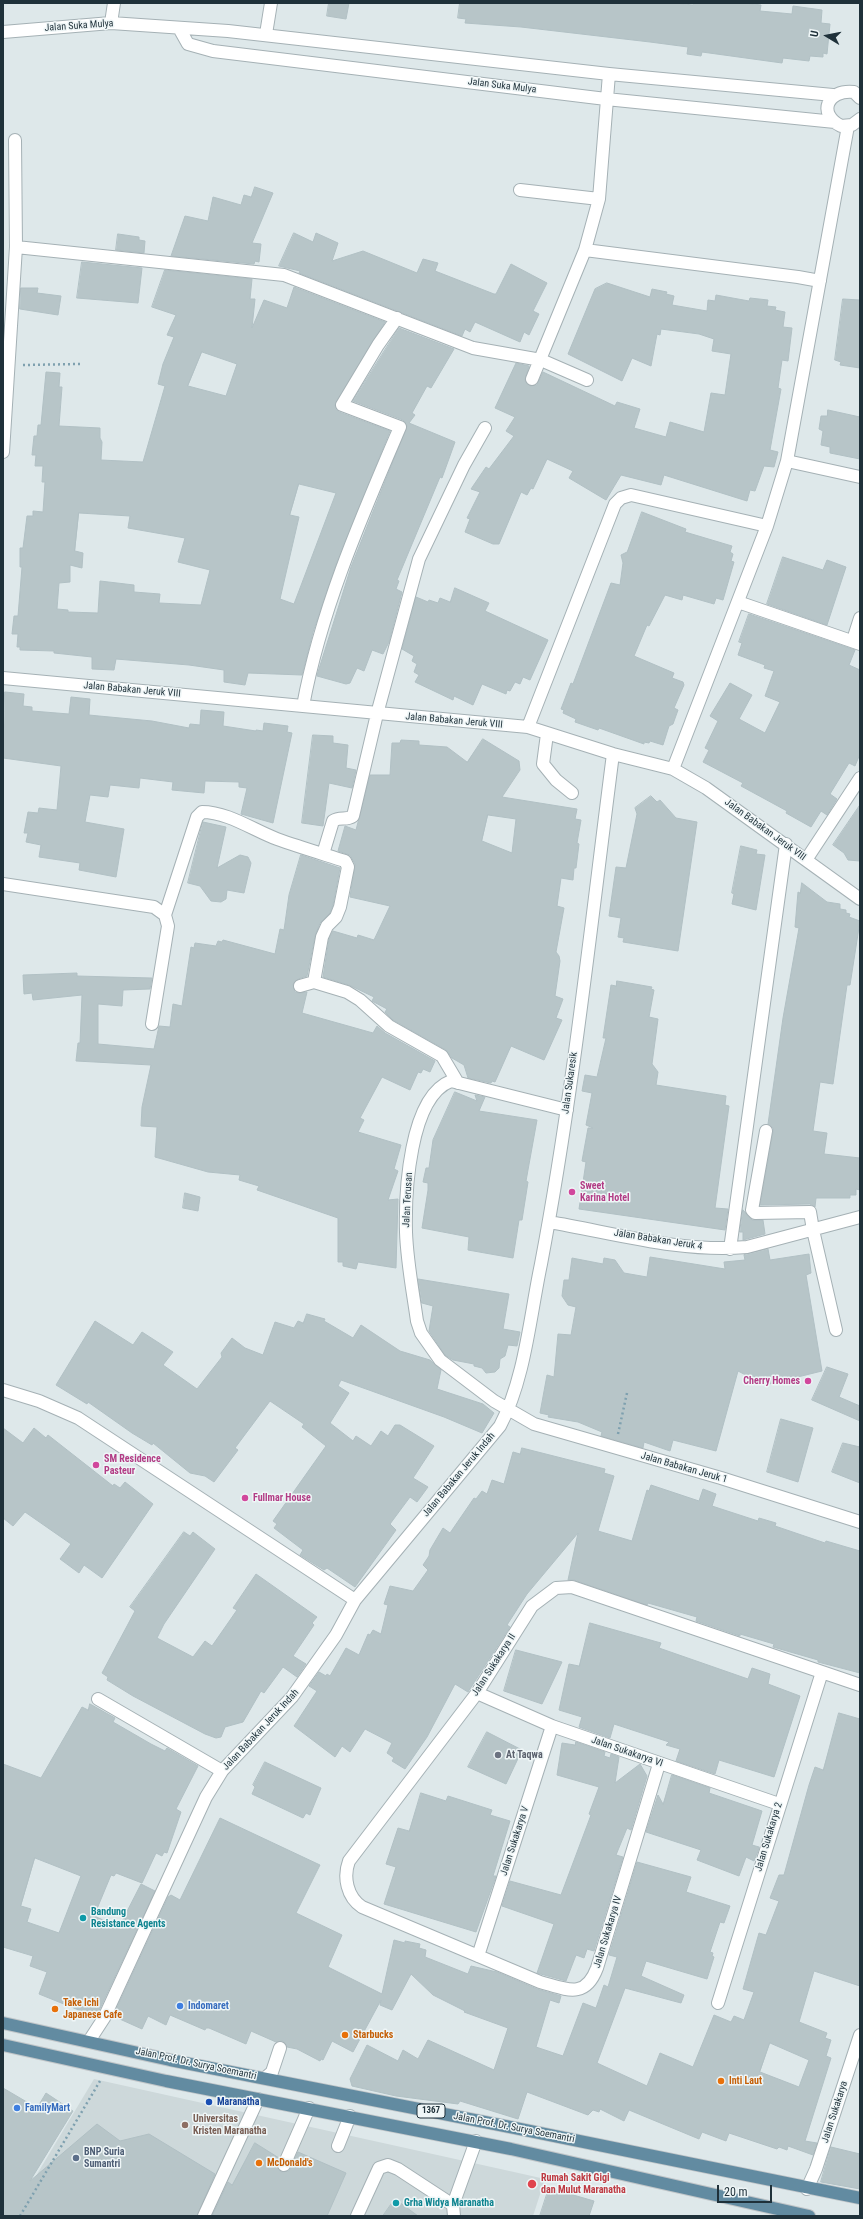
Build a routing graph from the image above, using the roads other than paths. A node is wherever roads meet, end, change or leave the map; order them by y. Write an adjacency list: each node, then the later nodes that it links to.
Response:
1 (114, 3): 3 (street)
2 (271, 3): 6 (street)
3 (111, 23): 4 (street, Jalan Suka Mulya); 5 (street, Jalan Suka Mulya)
4 (179, 28): 6 (street, Jalan Suka Mulya); 10 (street, Jalan Suka Mulya)
5 (3, 32)
6 (266, 34): 7 (street, Jalan Suka Mulya)
7 (609, 74): 8 (street, Jalan Suka Mulya); 10 (street)
8 (833, 95): 9 (street, Jalan Suka Mulya); 11 (street)
9 (860, 98)
10 (606, 99): 11 (street, Jalan Suka Mulya); 15 (street)
11 (835, 122): 12 (street, Jalan Suka Mulya)
12 (856, 123): 18 (street)
13 (14, 140): 16 (street)
14 (520, 190): 15 (street)
15 (599, 199): 17 (street)
16 (16, 247): 19 (street); 24 (street)
17 (585, 250): 18 (street); 20 (street)
18 (820, 281): 25 (street)
19 (397, 318): 20 (street); 32 (street)
20 (541, 360): 21 (street); 22 (street)
21 (532, 379)
22 (587, 380)
23 (485, 428): 33 (street)
24 (3, 452)
25 (787, 461): 26 (street); 27 (street)
26 (860, 477)
27 (767, 526): 28 (street); 34 (street)
28 (738, 602): 30 (street); 37 (street)
29 (860, 618): 30 (street)
30 (856, 642)
31 (3, 678): 32 (street, Jalan Babakan Jeruk VIII)
32 (303, 706): 33 (street, Jalan Babakan Jeruk VIII)
33 (377, 714): 34 (street, Jalan Babakan Jeruk VIII); 41 (street)
34 (528, 728): 35 (street, Jalan Babakan Jeruk VIII)
35 (547, 734): 36 (street, Jalan Babakan Jeruk VIII); 39 (street)
36 (613, 754): 37 (street, Jalan Babakan Jeruk VIII); 50 (street, Jalan Sukaresik)
37 (673, 769): 40 (street, Jalan Babakan Jeruk VIII)
38 (860, 778): 42 (street)
39 (572, 793)
40 (786, 844): 42 (street, Jalan Babakan Jeruk VIII); 55 (street)
41 (323, 854): 45 (street); 46 (street)
42 (806, 860): 44 (street, Jalan Babakan Jeruk VIII)
43 (3, 884): 45 (street)
44 (860, 899)
45 (164, 915): 48 (street)
46 (314, 982): 47 (street); 49 (street)
47 (300, 986)
48 (152, 1024)
49 (458, 1082): 50 (street, Jalan Terusan); 58 (street, Jalan Terusan)
50 (567, 1110): 53 (street, Jalan Sukaresik)
51 (766, 1131): 54 (street)
52 (860, 1217): 54 (street, Jalan Babakan Jeruk 4)
53 (549, 1222): 55 (street, Jalan Babakan Jeruk 4); 58 (street, Jalan Sukaresik)
54 (813, 1230): 55 (street, Jalan Babakan Jeruk 4); 56 (street)
55 (730, 1249)
56 (836, 1330)
57 (7, 1390): 60 (street)
58 (509, 1410): 59 (street, Jalan Babakan Jeruk 1); 60 (street, Jalan Babakan Jeruk Indah)
59 (860, 1522)
60 (355, 1600): 67 (street, Jalan Babakan Jeruk Indah)
61 (822, 1672): 62 (street, Jalan Sukakarya II); 63 (street, Jalan Sukakarya II); 68 (street, Jalan Sukakarya 2)
62 (860, 1685)
63 (477, 1692): 65 (street, Jalan Sukakarya VI); 69 (street, Jalan Sukakarya II)
64 (98, 1699): 67 (street)
65 (552, 1726): 66 (street, Jalan Sukakarya VI); 69 (street, Jalan Sukakarya V)
66 (658, 1764): 68 (street, Jalan Sukakarya VI); 69 (street, Jalan Sukakarya IV)
67 (222, 1770): 73 (street, Jalan Babakan Jeruk Indah)
68 (779, 1804): 70 (street, Jalan Sukakarya 2)
69 (478, 1956)
70 (718, 2003)
71 (3, 2023): 73 (main road, Jalan Prof. Dr. Surya Soemantri / 1367)
72 (860, 2035): 83 (street, Jalan Sukakarya)
73 (89, 2041): 76 (main road, Jalan Prof. Dr. Surya Soemantri / 1367)
74 (3, 2045): 77 (main road, Jalan Prof. Dr. Surya Soemantri / 1367)
75 (280, 2048): 76 (street)
76 (265, 2078): 83 (main road, Jalan Prof. Dr. Surya Soemantri / 1367)
77 (258, 2099): 78 (main road, Jalan Prof. Dr. Surya Soemantri / 1367); 86 (street)
78 (309, 2108): 79 (main road, Jalan Prof. Dr. Surya Soemantri / 1367); 82 (street)
79 (350, 2116): 80 (main road, Jalan Prof. Dr. Surya Soemantri / 1367); 81 (street)
80 (476, 2141): 85 (street); 88 (main road, Jalan Prof. Dr. Surya Soemantri / 1367)
81 (338, 2146)
82 (284, 2165)
83 (807, 2189): 84 (main road, Jalan Prof. Dr. Surya Soemantri / 1367)
84 (860, 2198)
85 (454, 2210): 87 (street)
86 (204, 2216)
87 (357, 2216)
88 (809, 2216)

